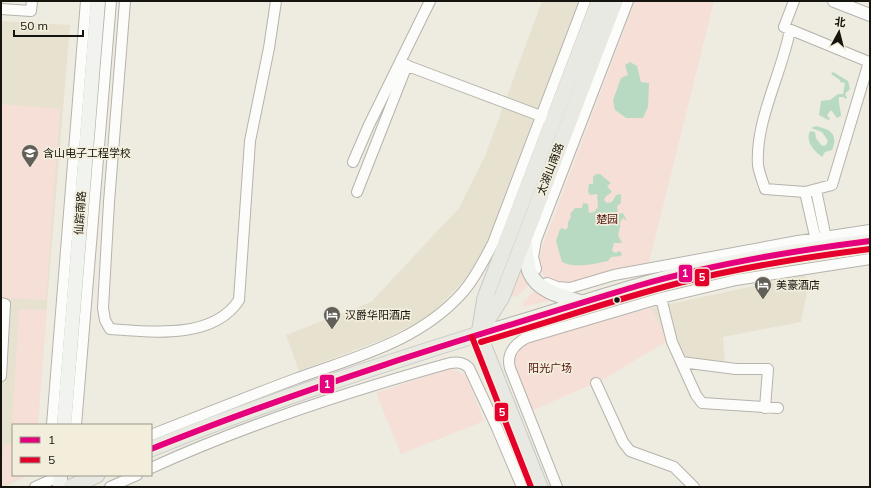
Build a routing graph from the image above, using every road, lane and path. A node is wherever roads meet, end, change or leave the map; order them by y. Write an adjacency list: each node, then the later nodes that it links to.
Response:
1 (32, 1): 14 (street)
2 (86, 1): 41 (street)
3 (98, 1): 19 (main road, 仙踪南路)
4 (111, 1): 19 (street)
5 (125, 1): 20 (street)
6 (276, 1): 23 (street)
7 (430, 1): 17 (street)
8 (585, 1): 18 (street)
9 (599, 1): 18 (main road, 太湖山南路)
10 (615, 1): 18 (main road, 太湖山南路)
11 (628, 1): 30 (street)
12 (794, 1): 16 (street)
13 (834, 1): 15 (street)
14 (1, 10)
15 (870, 15)
16 (790, 30): 24 (street); 26 (street)
17 (403, 64): 18 (street); 21 (street); 25 (street)
18 (553, 121): 28 (main road, 太湖山南路); 35 (main road, 太湖山南路); 44 (street)
19 (93, 134): 20 (street); 22 (main road, 仙踪南路)
20 (114, 135): 23 (street)
21 (354, 162)
22 (90, 177): 23 (street); 42 (main road, 仙踪南路); 43 (street)
23 (111, 178)
24 (816, 190): 26 (street); 30 (street)
25 (357, 192)
26 (805, 192): 30 (street)
27 (870, 230): 30 (street)
28 (524, 238): 33 (main road); 35 (main road, 太湖山南路)
29 (870, 241): 30 (main road)
30 (822, 242): 33 (main road)
31 (870, 259): 32 (street)
32 (661, 298): 36 (street); 55 (street)
33 (584, 303): 35 (main road)
34 (1, 304): 37 (street)
35 (478, 334): 45 (main road); 54 (main road)
36 (681, 362): 39 (street); 39 (street)
37 (1, 376)
38 (596, 383): 56 (street)
39 (765, 408): 40 (street)
40 (778, 408)
41 (52, 424)
42 (64, 424)
43 (76, 424)
44 (152, 436)
45 (152, 450)
46 (152, 468): 53 (street)
47 (94, 476): 51 (main road)
48 (134, 476): 52 (street)
49 (56, 478): 50 (street)
50 (35, 487)
51 (71, 487)
52 (110, 487)
53 (522, 487)
54 (540, 487)
55 (557, 487)
56 (694, 487)

